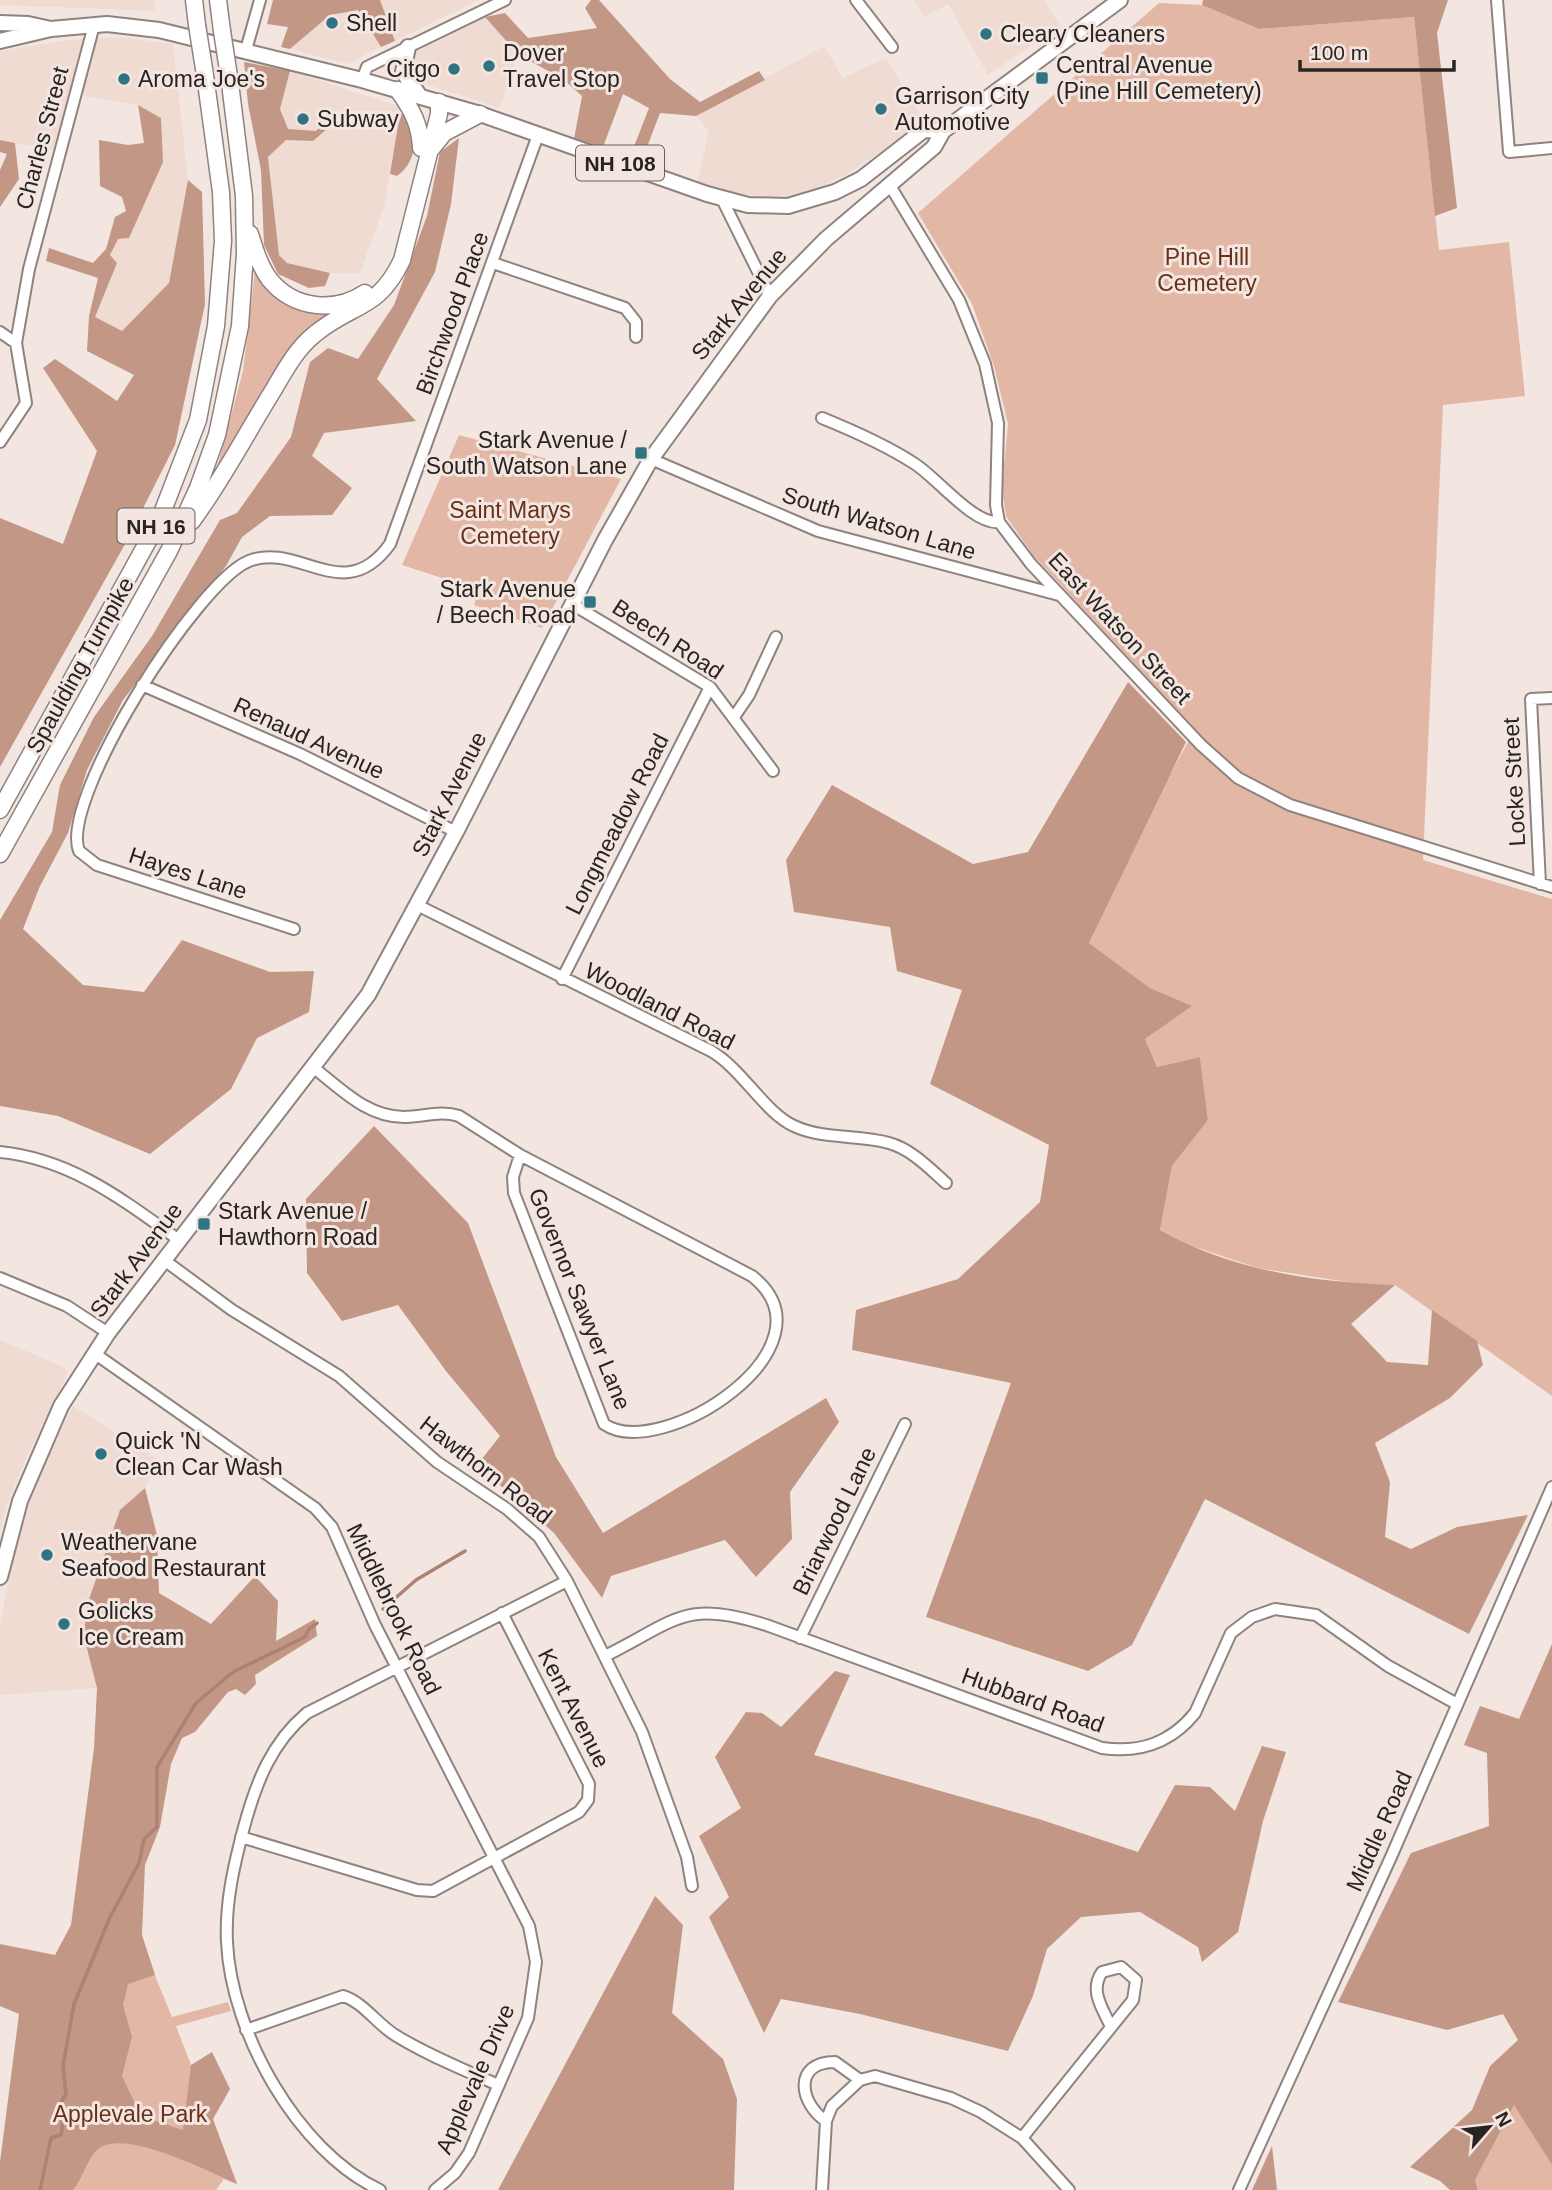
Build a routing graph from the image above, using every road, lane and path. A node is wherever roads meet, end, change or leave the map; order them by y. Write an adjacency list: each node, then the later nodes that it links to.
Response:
1 (194, 0): 46 (highway, Spaulding Turnpike / NH 16, bridge)
2 (218, 0): 27 (highway, Spaulding Turnpike / NH 16, bridge)
3 (260, 0): 14 (street)
4 (505, 0): 12 (street)
5 (856, 0): 13 (street)
6 (1120, 0): 20 (main road, NH 108)
7 (1497, 0): 22 (street)
8 (0, 23): 10 (main road, NH 108)
9 (94, 25): 10 (main road, NH 108); 14 (main road, NH 108); 32 (street, Charles Street)
10 (51, 29): 11 (main road, NH 108)
11 (0, 41)
12 (408, 47): 15 (street); 17 (main road)
13 (892, 47)
14 (246, 50): 15 (main road, NH 108)
15 (362, 80): 16 (main road, NH 108)
16 (398, 90): 17 (main road, NH 108); 23 (highway)
17 (420, 96): 18 (main road, NH 108)
18 (439, 102): 19 (main road, NH 108); 23 (highway)
19 (480, 114): 21 (main road, NH 108); 23 (highway)
20 (943, 131): 24 (main road, NH 108); 25 (main road, Stark Avenue)
21 (538, 135): 26 (main road, NH 108); 28 (street, Birchwood Place)
22 (1552, 148)
23 (426, 149): 27 (highway); 37 (highway)
24 (880, 163): 25 (main road); 26 (main road, NH 108)
25 (889, 184): 29 (main road, Stark Avenue); 36 (street)
26 (722, 199): 29 (street)
27 (245, 220): 37 (highway, Spaulding Turnpike / NH 16)
28 (493, 262): 31 (street); 41 (street, Birchwood Place)
29 (770, 296): 35 (main road, Stark Avenue)
30 (0, 332): 32 (street)
31 (636, 337)
32 (16, 343): 34 (street, Charles Street)
33 (822, 418): 36 (street)
34 (0, 442)
35 (651, 459): 38 (street, South Watson Lane); 39 (main road, Stark Avenue)
36 (999, 522): 38 (street, East Watson Street)
37 (169, 551): 49 (highway, Spaulding Turnpike / NH 16)
38 (1061, 595): 50 (street, East Watson Street)
39 (572, 604): 42 (street, Beech Road); 47 (main road, Stark Avenue)
40 (776, 637): 44 (street, Beech Road)
41 (142, 685): 47 (street, Renaud Avenue); 48 (street, Birchwood Place)
42 (710, 687): 44 (street, Beech Road); 54 (street, Longmeadow Road)
43 (1552, 698): 50 (street, Locke Street)
44 (734, 718): 45 (street, Beech Road)
45 (773, 771)
46 (0, 810)
47 (456, 832): 52 (main road, Stark Avenue)
48 (77, 844): 53 (street, Hayes Lane)
49 (0, 854)
50 (1540, 884): 51 (street, East Watson Street)
51 (1552, 887)
52 (418, 905): 54 (street, Woodland Road); 55 (main road, Stark Avenue)
53 (294, 929)
54 (562, 979): 58 (street, Woodland Road)
55 (314, 1068): 57 (street, Governor Sawyer Lane); 59 (main road, Stark Avenue)
56 (0, 1152): 59 (street)
57 (520, 1155): 57 (street, Governor Sawyer Lane)
58 (946, 1183)
59 (179, 1240): 60 (main road, Stark Avenue)
60 (164, 1260): 62 (main road, Stark Avenue); 67 (street, Hawthorn Road)
61 (0, 1278): 62 (street)
62 (108, 1333): 63 (main road, Stark Avenue)
63 (94, 1353): 66 (main road, Stark Avenue); 71 (street, Middlebrook Road)
64 (905, 1424): 69 (street, Briarwood Lane)
65 (1551, 1491): 72 (street, Middle Road)
66 (0, 1577)
67 (567, 1581): 68 (street); 70 (street, Hawthorn Road)
68 (502, 1613): 71 (street); 74 (street, Kent Avenue)
69 (800, 1638): 70 (street, Hubbard Road); 72 (street, Hubbard Road)
70 (605, 1656): 75 (street, Hawthorn Road)
71 (397, 1667): 73 (street); 74 (street, Middlebrook Road)
72 (1457, 1704): 86 (street, Middle Road)
73 (241, 1837): 74 (street); 77 (street)
74 (497, 1858): 79 (street, Applevale Drive)
75 (692, 1886)
76 (1111, 2027): 76 (street); 81 (street)
77 (246, 2030): 79 (street); 82 (street)
78 (860, 2080): 80 (street); 80 (street); 81 (street)
79 (498, 2085): 83 (street, Applevale Drive)
80 (826, 2121): 84 (street)
81 (1022, 2138): 85 (street)
82 (380, 2190)
83 (435, 2190)
84 (822, 2190)
85 (1069, 2190)
86 (1239, 2190)

